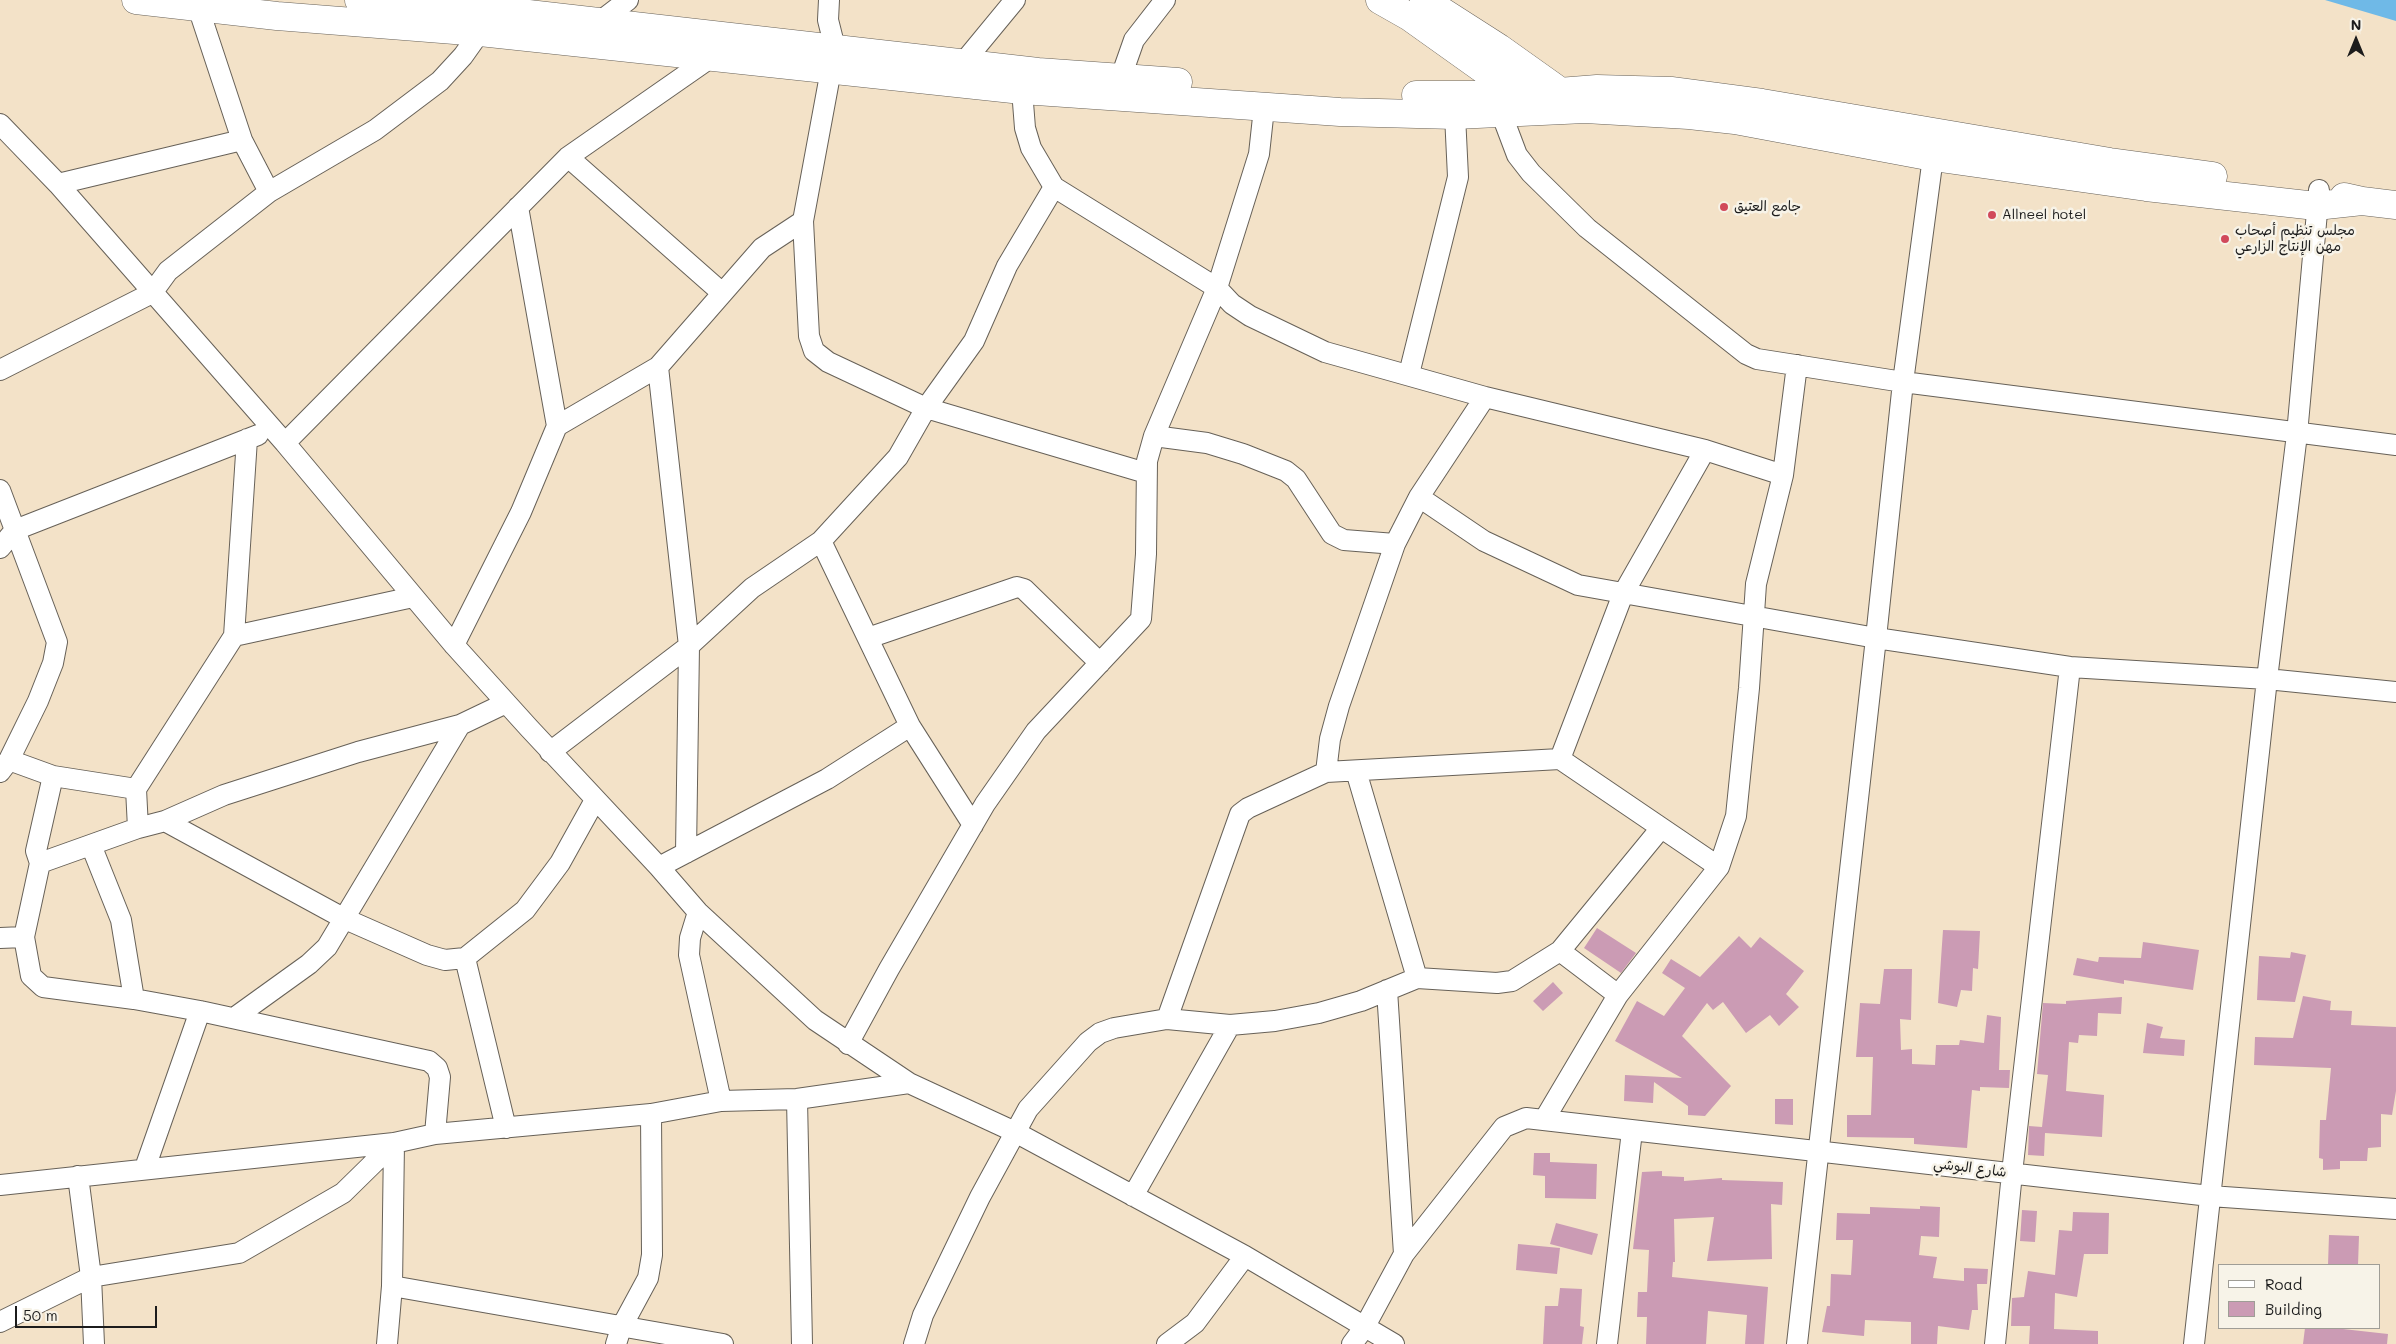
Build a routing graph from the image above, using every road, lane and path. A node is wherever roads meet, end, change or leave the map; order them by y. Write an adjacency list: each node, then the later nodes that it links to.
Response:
1 (136, 0): 9 (main road)
2 (359, 0): 10 (main road)
3 (628, 0): 11 (street)
4 (829, 0): 14 (street)
5 (1165, 0): 16 (street)
6 (1380, 0): 12 (main road)
7 (1424, 0): 18 (main road)
8 (1010, 2): 15 (street)
9 (198, 7): 10 (main road); 24 (street)
10 (490, 14): 11 (main road); 13 (main road); 29 (street)
11 (598, 23): 14 (main road)
12 (1458, 50): 19 (main road); 20 (main road)
13 (713, 56): 14 (main road); 25 (street)
14 (833, 59): 15 (main road); 17 (main road); 33 (street)
15 (963, 63): 16 (main road)
16 (1120, 77): 20 (main road)
17 (1022, 90): 21 (main road); 28 (street)
18 (1559, 91): 19 (main road); 22 (main road); 30 (main road)
19 (1505, 101): 20 (main road); 22 (main road); 37 (street)
20 (1457, 105): 21 (main road); 40 (street)
21 (1264, 108): 34 (street)
22 (1585, 109): 26 (main road)
23 (0, 124): 27 (street)
24 (242, 140): 27 (street); 29 (street)
25 (568, 157): 32 (street); 35 (street)
26 (1933, 157): 30 (main road); 41 (street)
27 (58, 184): 36 (street)
28 (1054, 187): 34 (street); 43 (street)
29 (269, 192): 36 (street)
30 (2317, 198): 31 (main road); 45 (street)
31 (2396, 204)
32 (518, 207): 44 (street); 47 (street)
33 (802, 221): 35 (street); 43 (street)
34 (1217, 288): 40 (street); 46 (street)
35 (722, 292): 38 (street)
36 (152, 293): 39 (street); 47 (street)
37 (1797, 365): 41 (street); 52 (street)
38 (658, 367): 44 (street); 66 (street)
39 (0, 370)
40 (1409, 374): 42 (street)
41 (1903, 382): 45 (street); 64 (street)
42 (1484, 397): 50 (street); 54 (street)
43 (926, 408): 51 (street); 56 (street)
44 (557, 426): 65 (street)
45 (2298, 434): 49 (street); 69 (street)
46 (1154, 436): 51 (street); 57 (street)
47 (278, 437): 48 (street); 60 (street)
48 (247, 439): 55 (street); 62 (street)
49 (2396, 445)
50 (1705, 450): 52 (street); 59 (street)
51 (1146, 473): 67 (street)
52 (1782, 475): 61 (street)
53 (0, 490): 55 (street)
54 (1419, 497): 57 (street); 59 (street)
55 (14, 530): 58 (street); 76 (street)
56 (821, 541): 63 (street); 66 (street)
57 (1395, 544): 78 (street)
58 (0, 548)
59 (1623, 594): 61 (street); 75 (street)
60 (413, 597): 62 (street); 65 (street)
61 (1752, 617): 64 (street); 90 (street)
62 (234, 636): 80 (street)
63 (868, 638): 67 (street); 73 (street)
64 (1876, 638): 68 (street); 116 (street)
65 (454, 645): 71 (street)
66 (689, 646): 74 (street); 87 (street)
67 (1100, 662): 83 (street)
68 (2070, 667): 69 (street); 118 (street)
69 (2267, 679): 70 (street); 122 (street)
70 (2396, 692)
71 (506, 703): 72 (street); 74 (street)
72 (460, 725): 82 (street); 92 (street)
73 (910, 726): 83 (street); 87 (street)
74 (550, 752): 81 (street)
75 (1560, 759): 77 (street); 85 (street)
76 (4, 766): 79 (street)
77 (1356, 771): 78 (street); 97 (street)
78 (1326, 772): 103 (street)
79 (53, 776): 80 (street); 88 (street)
80 (136, 789): 84 (street)
81 (595, 800): 89 (street); 96 (street)
82 (165, 821): 84 (street); 92 (street)
83 (973, 825): 105 (street)
84 (138, 828): 86 (street)
85 (1661, 828): 90 (street); 95 (street)
86 (91, 845): 88 (street); 100 (street)
87 (686, 853): 89 (street)
88 (40, 863): 93 (street)
89 (659, 867): 91 (street)
90 (1719, 867): 99 (street)
91 (698, 912): 105 (street); 108 (street)
92 (343, 918): 96 (street); 102 (street)
93 (24, 937): 94 (street); 100 (street)
94 (0, 938)
95 (1560, 951): 97 (street); 99 (street)
96 (465, 958): 111 (street)
97 (1417, 978): 98 (street)
98 (1386, 990): 104 (street); 124 (street)
99 (1618, 995): 110 (street)
100 (134, 998): 101 (street)
101 (200, 1011): 102 (street); 117 (street)
102 (234, 1018): 114 (street)
103 (1167, 1019): 104 (street); 113 (street)
104 (1230, 1025): 121 (street)
105 (848, 1044): 106 (street)
106 (909, 1083): 107 (street); 113 (street)
107 (797, 1099): 108 (street); 134 (street)
108 (721, 1101): 109 (street)
109 (651, 1114): 111 (street); 129 (street)
110 (1544, 1120): 112 (street, شارع البوشي); 124 (street, شارع البوشي)
111 (506, 1128): 114 (street)
112 (1632, 1131): 116 (street, شارع البوشي); 138 (street)
113 (1015, 1132): 121 (street); 135 (street)
114 (436, 1134): 115 (street)
115 (394, 1143): 117 (street); 126 (street); 127 (street)
116 (1819, 1150): 118 (street, شارع البوشي); 139 (street)
117 (145, 1168): 119 (street)
118 (2012, 1173): 122 (street, شارع البوشي); 140 (street)
119 (78, 1176): 120 (street); 126 (street)
120 (0, 1185)
121 (1133, 1196): 125 (street)
122 (2210, 1196): 123 (street, شارع البوشي); 141 (street)
123 (2396, 1209)
124 (1404, 1254): 130 (street, شارع البوشي)
125 (1245, 1256): 130 (street); 136 (street)
126 (91, 1278): 128 (street); 131 (street)
127 (392, 1286): 129 (street); 132 (street)
128 (0, 1322)
129 (619, 1336): 133 (street)
130 (1358, 1336): 137 (street)
131 (94, 1344)
132 (387, 1344)
133 (723, 1344)
134 (802, 1344)
135 (914, 1344)
136 (1167, 1344)
137 (1394, 1344)
138 (1607, 1344)
139 (1797, 1344)
140 (1994, 1344)
141 (2194, 1344)

